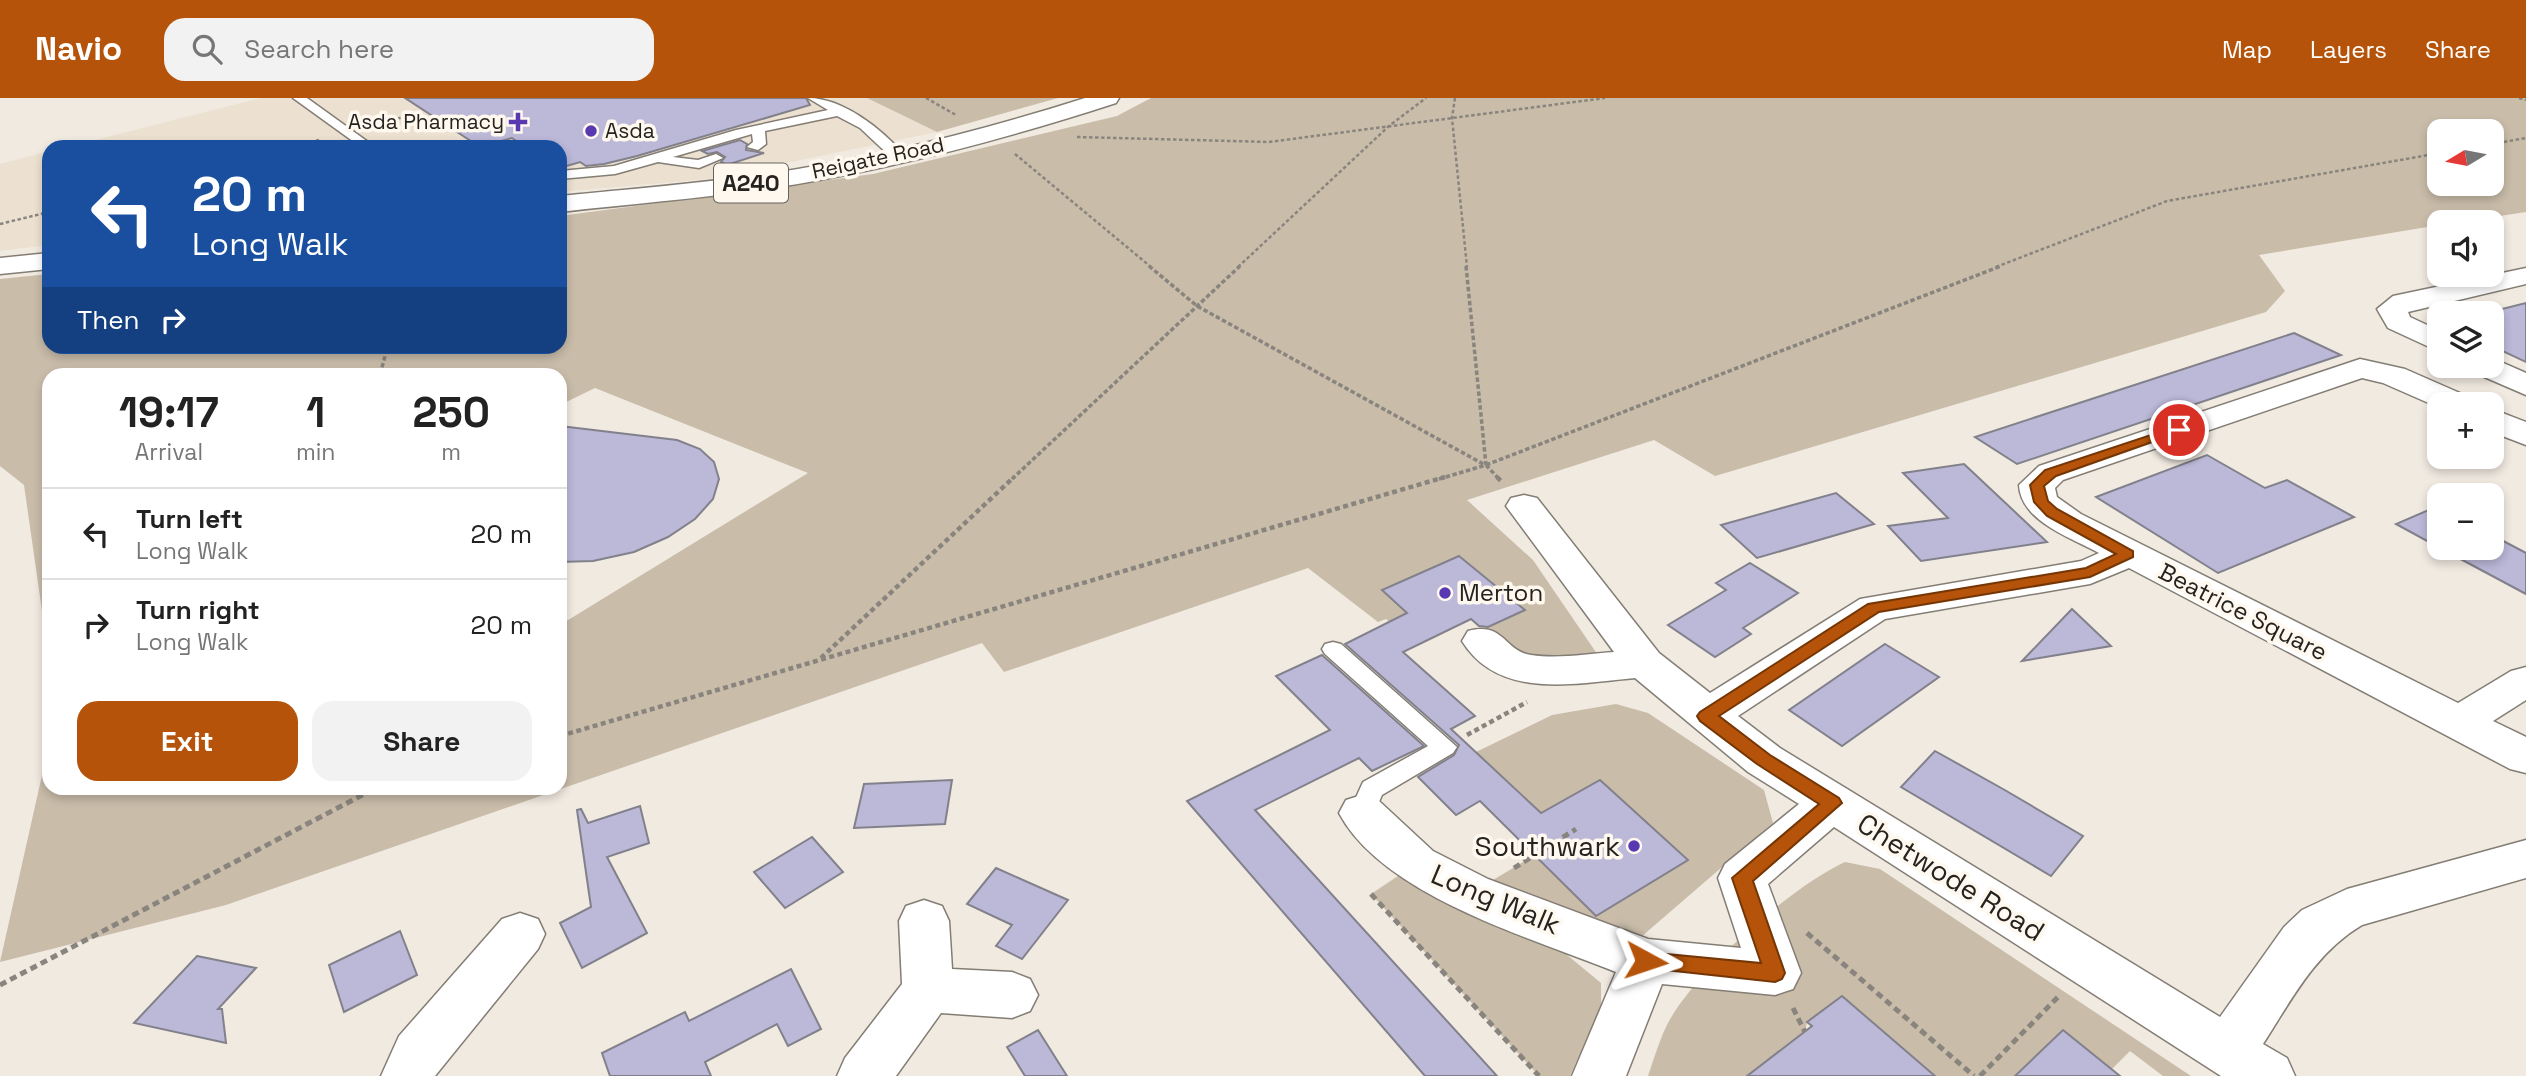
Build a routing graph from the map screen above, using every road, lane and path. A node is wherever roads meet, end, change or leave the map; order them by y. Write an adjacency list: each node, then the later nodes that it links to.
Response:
1 (299, 98): 16 (lane)
2 (814, 98): 9 (lane)
3 (1108, 98): 13 (main road, Reigate Road / A240)
4 (1426, 98): 11 (path)
5 (1455, 98): 10 (path)
6 (1605, 98): 10 (path)
7 (2519, 98): 8 (path)
8 (2526, 100)
9 (841, 111): 12 (lane); 20 (lane)
10 (1452, 118): 11 (path); 37 (path)
11 (1389, 126): 14 (path); 30 (path)
12 (758, 130): 18 (lane); 22 (lane)
13 (992, 134): 20 (main road, Reigate Road / A240); 30 (path)
14 (1075, 137)
15 (2526, 138): 17 (path)
16 (359, 140)
17 (2504, 142)
18 (752, 147)
19 (2427, 155): 37 (path)
20 (898, 156): 24 (main road, Reigate Road / A240)
21 (716, 158): 22 (lane)
22 (655, 159): 23 (lane)
23 (567, 174)
24 (567, 203)
25 (42, 214): 26 (path)
26 (0, 225)
27 (42, 262): 28 (main road)
28 (0, 266)
29 (2526, 276): 31 (main road)
30 (1198, 306): 37 (path); 42 (path)
31 (2427, 336)
32 (2504, 375): 33 (main road)
33 (2526, 385)
34 (2431, 392): 39 (main road, Beatrice Square)
35 (2504, 425): 36 (main road)
36 (2526, 435)
37 (1486, 465): 38 (path); 42 (path)
38 (1524, 506): 43 (main road, Chetwode Road)
39 (2128, 554): 46 (main road); 47 (main road, Beatrice Square)
40 (1482, 641): 44 (main road)
41 (1334, 649): 49 (lane)
42 (819, 660): 48 (path)
43 (1643, 663): 44 (main road); 46 (main road, Chetwode Road)
44 (1556, 671): 49 (path)
45 (2526, 681): 47 (main road)
46 (1706, 716): 52 (main road, Chetwode Road)
47 (2459, 722): 50 (main road, Beatrice Square)
48 (567, 734)
49 (1445, 747): 53 (lane)
50 (2526, 757)
51 (362, 795): 63 (path)
52 (1832, 803): 61 (main road, Long Walk); 62 (main road, Chetwode Road)
53 (1362, 813): 56 (main road, Long Walk)
54 (1576, 829): 56 (path)
55 (2526, 859): 66 (main road)
56 (1471, 893): 61 (main road, Long Walk)
57 (1371, 894): 69 (path)
58 (924, 921): 64 (main road)
59 (1795, 923): 71 (path)
60 (520, 934): 67 (main road)
61 (1646, 961): 70 (main road)
62 (2091, 964): 66 (main road, Chetwode Road); 72 (path)
63 (0, 985)
64 (928, 990): 65 (main road); 68 (main road)
65 (1012, 995)
66 (2228, 1051): 73 (main road, Chetwode Road)
67 (408, 1076)
68 (864, 1076)
69 (1539, 1076)
70 (1599, 1076)
71 (1974, 1076)
72 (1980, 1076)
73 (2268, 1076)

